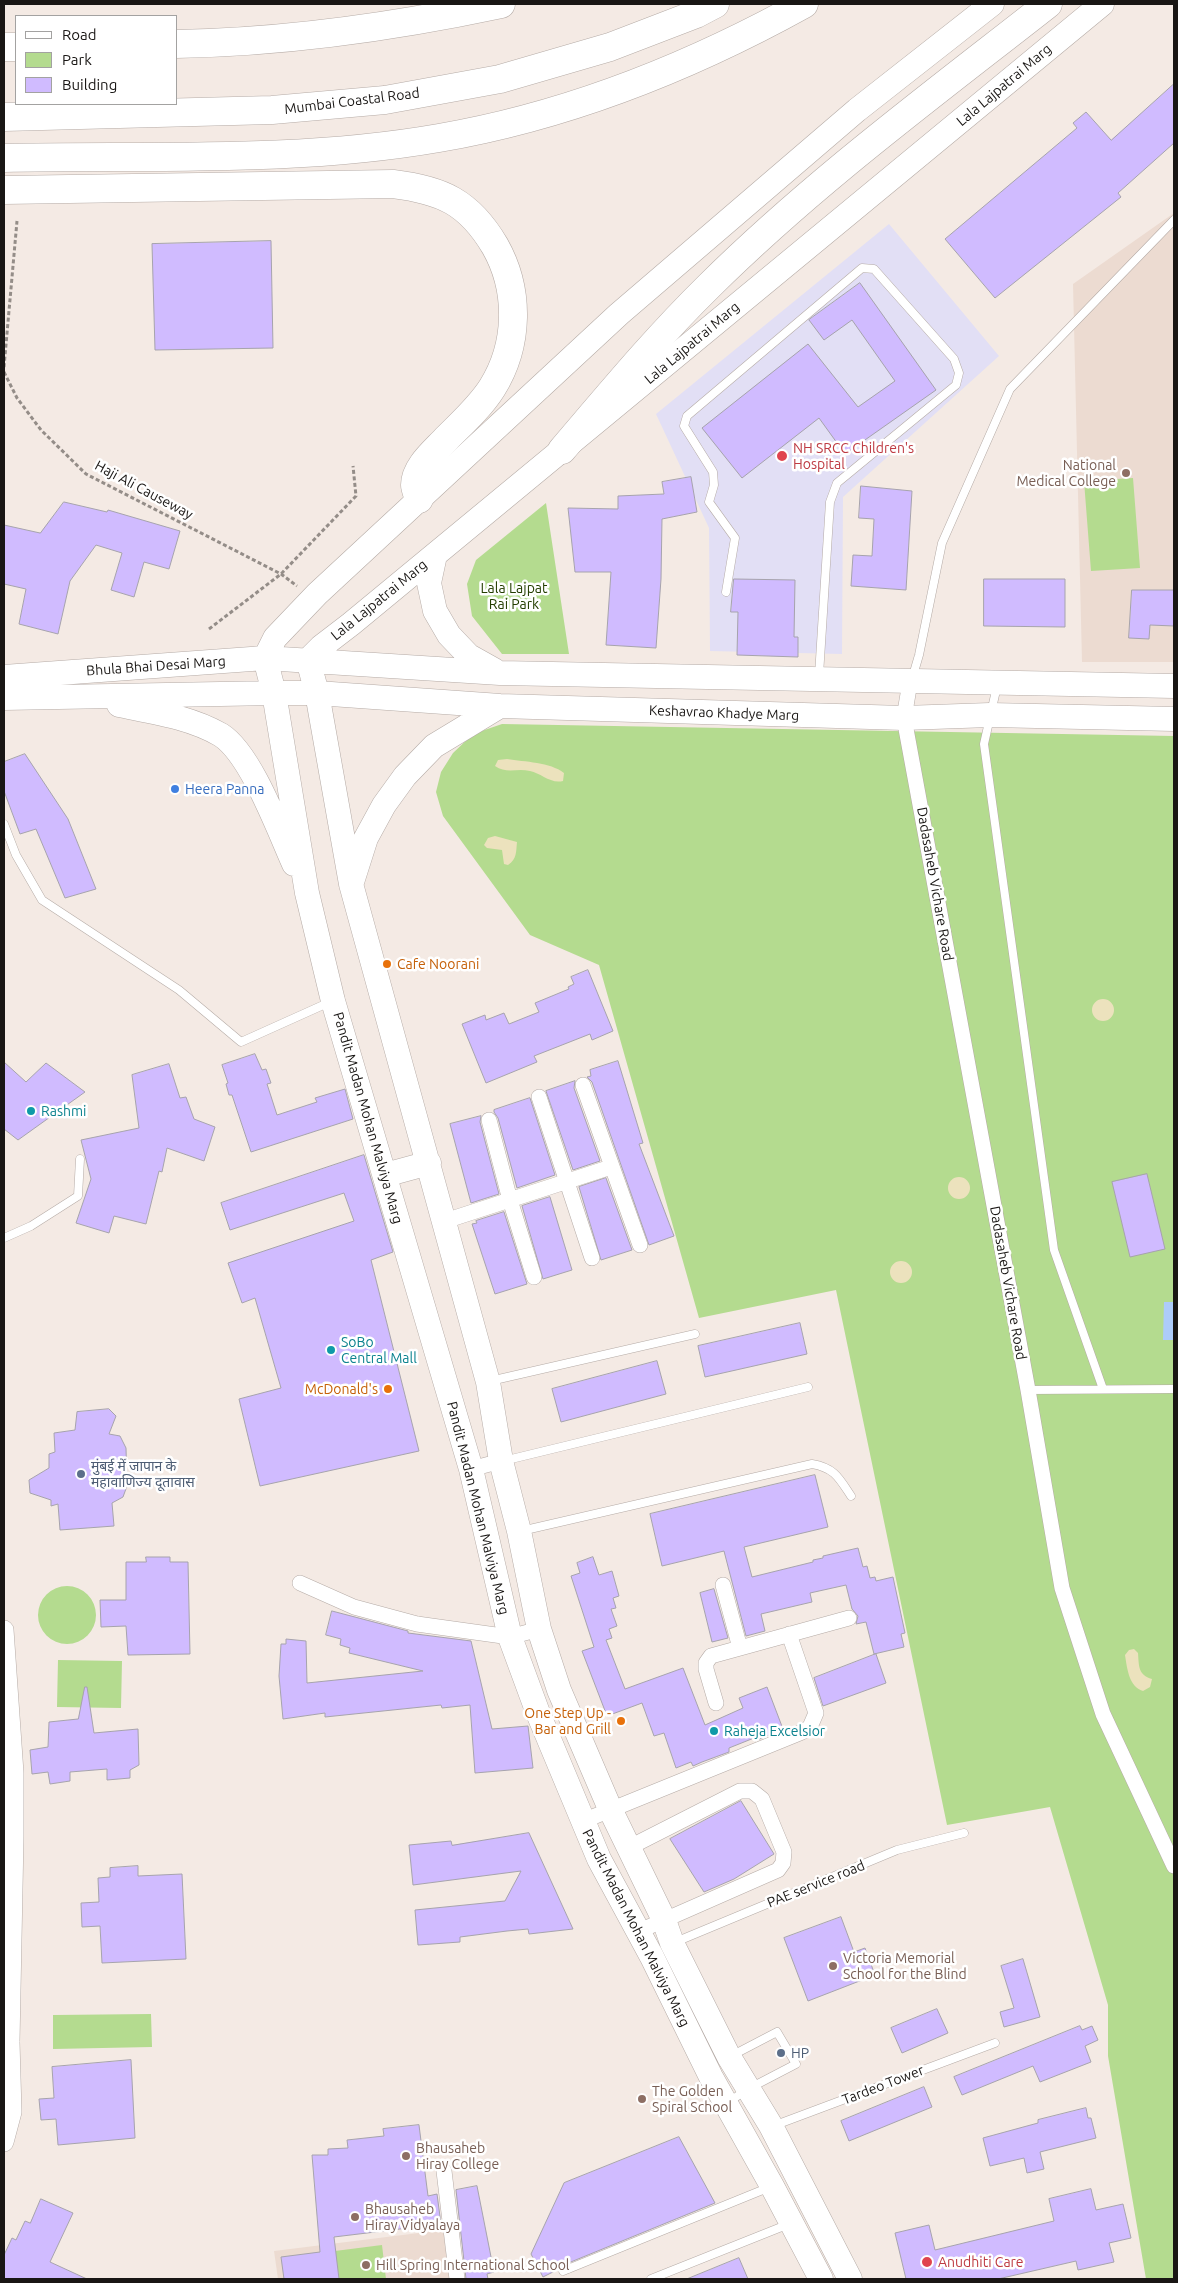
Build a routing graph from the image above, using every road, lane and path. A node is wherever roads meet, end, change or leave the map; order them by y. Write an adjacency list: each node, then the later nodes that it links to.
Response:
1 (501, 4): 7 (highway)
2 (804, 4): 9 (highway)
3 (992, 4): 17 (main road)
4 (1048, 4): 15 (highway)
5 (1102, 4): 15 (main road, Lala Lajpatrai Marg)
6 (705, 9): 8 (highway, Mumbai Coastal Road)
7 (178, 44)
8 (4, 117)
9 (4, 158)
10 (4, 190): 17 (highway)
11 (1174, 220): 27 (lane)
12 (17, 221): 13 (path)
13 (4, 366)
14 (4, 372): 19 (path, Haji Ali Causeway)
15 (562, 450): 18 (main road, Lala Lajpatrai Marg)
16 (353, 466): 19 (path)
17 (419, 499): 22 (main road)
18 (435, 555): 23 (main road, Lala Lajpatrai Marg); 24 (main road)
19 (281, 574): 21 (path)
20 (726, 592): 26 (lane)
21 (209, 629)
22 (265, 658): 23 (main road, Bhula Bhai Desai Marg); 25 (main road, Bhula Bhai Desai Marg); 30 (main road, Pandit Madan Mohan Malviya Marg)
23 (308, 660): 24 (main road); 31 (main road)
24 (500, 673): 26 (main road)
25 (4, 677)
26 (818, 680): 27 (main road)
27 (910, 682): 28 (main road); 36 (street, Dadasaheb Vichare Road)
28 (998, 682): 29 (main road); 35 (lane)
29 (1174, 686)
30 (274, 693): 31 (main road, Keshavrao Khadye Marg); 32 (main road, Bhula Bhai Desai Marg); 40 (main road, Pandit Madan Mohan Malviya Marg)
31 (317, 694): 34 (main road, Keshavrao Khadye Marg); 39 (main road, Pandit Madan Mohan Malviya Marg)
32 (79, 696): 33 (main road, Bhula Bhai Desai Marg); 40 (main road)
33 (4, 698)
34 (500, 706): 36 (main road, Keshavrao Khadye Marg); 39 (main road)
35 (990, 715): 36 (main road, Keshavrao Khadye Marg); 37 (main road, Keshavrao Khadye Marg); 61 (lane)
36 (904, 718): 60 (street, Dadasaheb Vichare Road)
37 (1174, 719)
38 (4, 824): 41 (lane)
39 (352, 884): 46 (main road, Pandit Madan Mohan Malviya Marg)
40 (307, 893): 41 (main road, Pandit Madan Mohan Malviya Marg)
41 (333, 1000): 48 (main road, Pandit Madan Mohan Malviya Marg)
42 (582, 1085): 47 (street)
43 (539, 1097): 49 (street)
44 (489, 1120): 50 (street)
45 (80, 1159): 52 (lane)
46 (429, 1163): 48 (main road); 51 (main road, Pandit Madan Mohan Malviya Marg)
47 (611, 1167): 49 (street); 53 (street)
48 (385, 1175): 63 (main road, Pandit Madan Mohan Malviya Marg)
49 (566, 1182): 50 (street); 54 (street)
50 (510, 1200): 51 (street); 55 (street)
51 (444, 1221): 57 (main road, Pandit Madan Mohan Malviya Marg)
52 (4, 1238)
53 (640, 1245)
54 (592, 1258)
55 (534, 1277)
56 (695, 1334): 57 (lane)
57 (488, 1382): 62 (main road, Pandit Madan Mohan Malviya Marg)
58 (808, 1387): 62 (lane)
59 (1174, 1389): 61 (lane)
60 (1028, 1390): 61 (lane); 80 (street, Dadasaheb Vichare Road)
61 (1103, 1390)
62 (501, 1461): 63 (street); 65 (main road, Pandit Madan Mohan Malviya Marg)
63 (472, 1469): 72 (main road, Pandit Madan Mohan Malviya Marg)
64 (852, 1496): 65 (lane)
65 (519, 1531): 69 (main road, Pandit Madan Mohan Malviya Marg)
66 (300, 1583): 72 (street)
67 (723, 1585): 73 (street)
68 (848, 1618): 71 (street)
69 (539, 1629): 72 (street); 75 (main road, Pandit Madan Mohan Malviya Marg)
70 (4, 1630): 78 (street)
71 (789, 1634): 73 (street); 75 (street)
72 (510, 1637): 76 (main road, Pandit Madan Mohan Malviya Marg)
73 (740, 1648): 74 (street)
74 (716, 1703)
75 (611, 1811): 76 (street); 79 (main road, Pandit Madan Mohan Malviya Marg)
76 (583, 1821): 82 (main road, Pandit Madan Mohan Malviya Marg)
77 (964, 1833): 83 (lane, PAE service road)
78 (9, 1837): 84 (street)
79 (628, 1848): 81 (main road, Pandit Madan Mohan Malviya Marg); 81 (street)
80 (1174, 1866)
81 (664, 1920): 82 (street); 83 (main road, Pandit Madan Mohan Malviya Marg)
82 (637, 1932): 88 (main road, Pandit Madan Mohan Malviya Marg)
83 (672, 1943): 86 (main road, Pandit Madan Mohan Malviya Marg)
84 (7, 2041): 89 (street)
85 (995, 2043): 90 (lane, Tardeo Tower)
86 (729, 2057): 87 (main road, Pandit Madan Mohan Malviya Marg); 87 (lane)
87 (748, 2089): 88 (lane); 90 (main road, Pandit Madan Mohan Malviya Marg)
88 (726, 2104): 93 (main road, Pandit Madan Mohan Malviya Marg)
89 (8, 2112): 91 (street)
90 (771, 2126): 99 (main road, Pandit Madan Mohan Malviya Marg)
91 (4, 2142)
92 (444, 2171): 96 (street)
93 (772, 2186): 94 (main road, Pandit Madan Mohan Malviya Marg); 95 (lane)
94 (791, 2223): 97 (lane); 98 (main road, Pandit Madan Mohan Malviya Marg)
95 (563, 2271)
96 (457, 2279)
97 (651, 2279)
98 (821, 2279)
99 (850, 2279)

